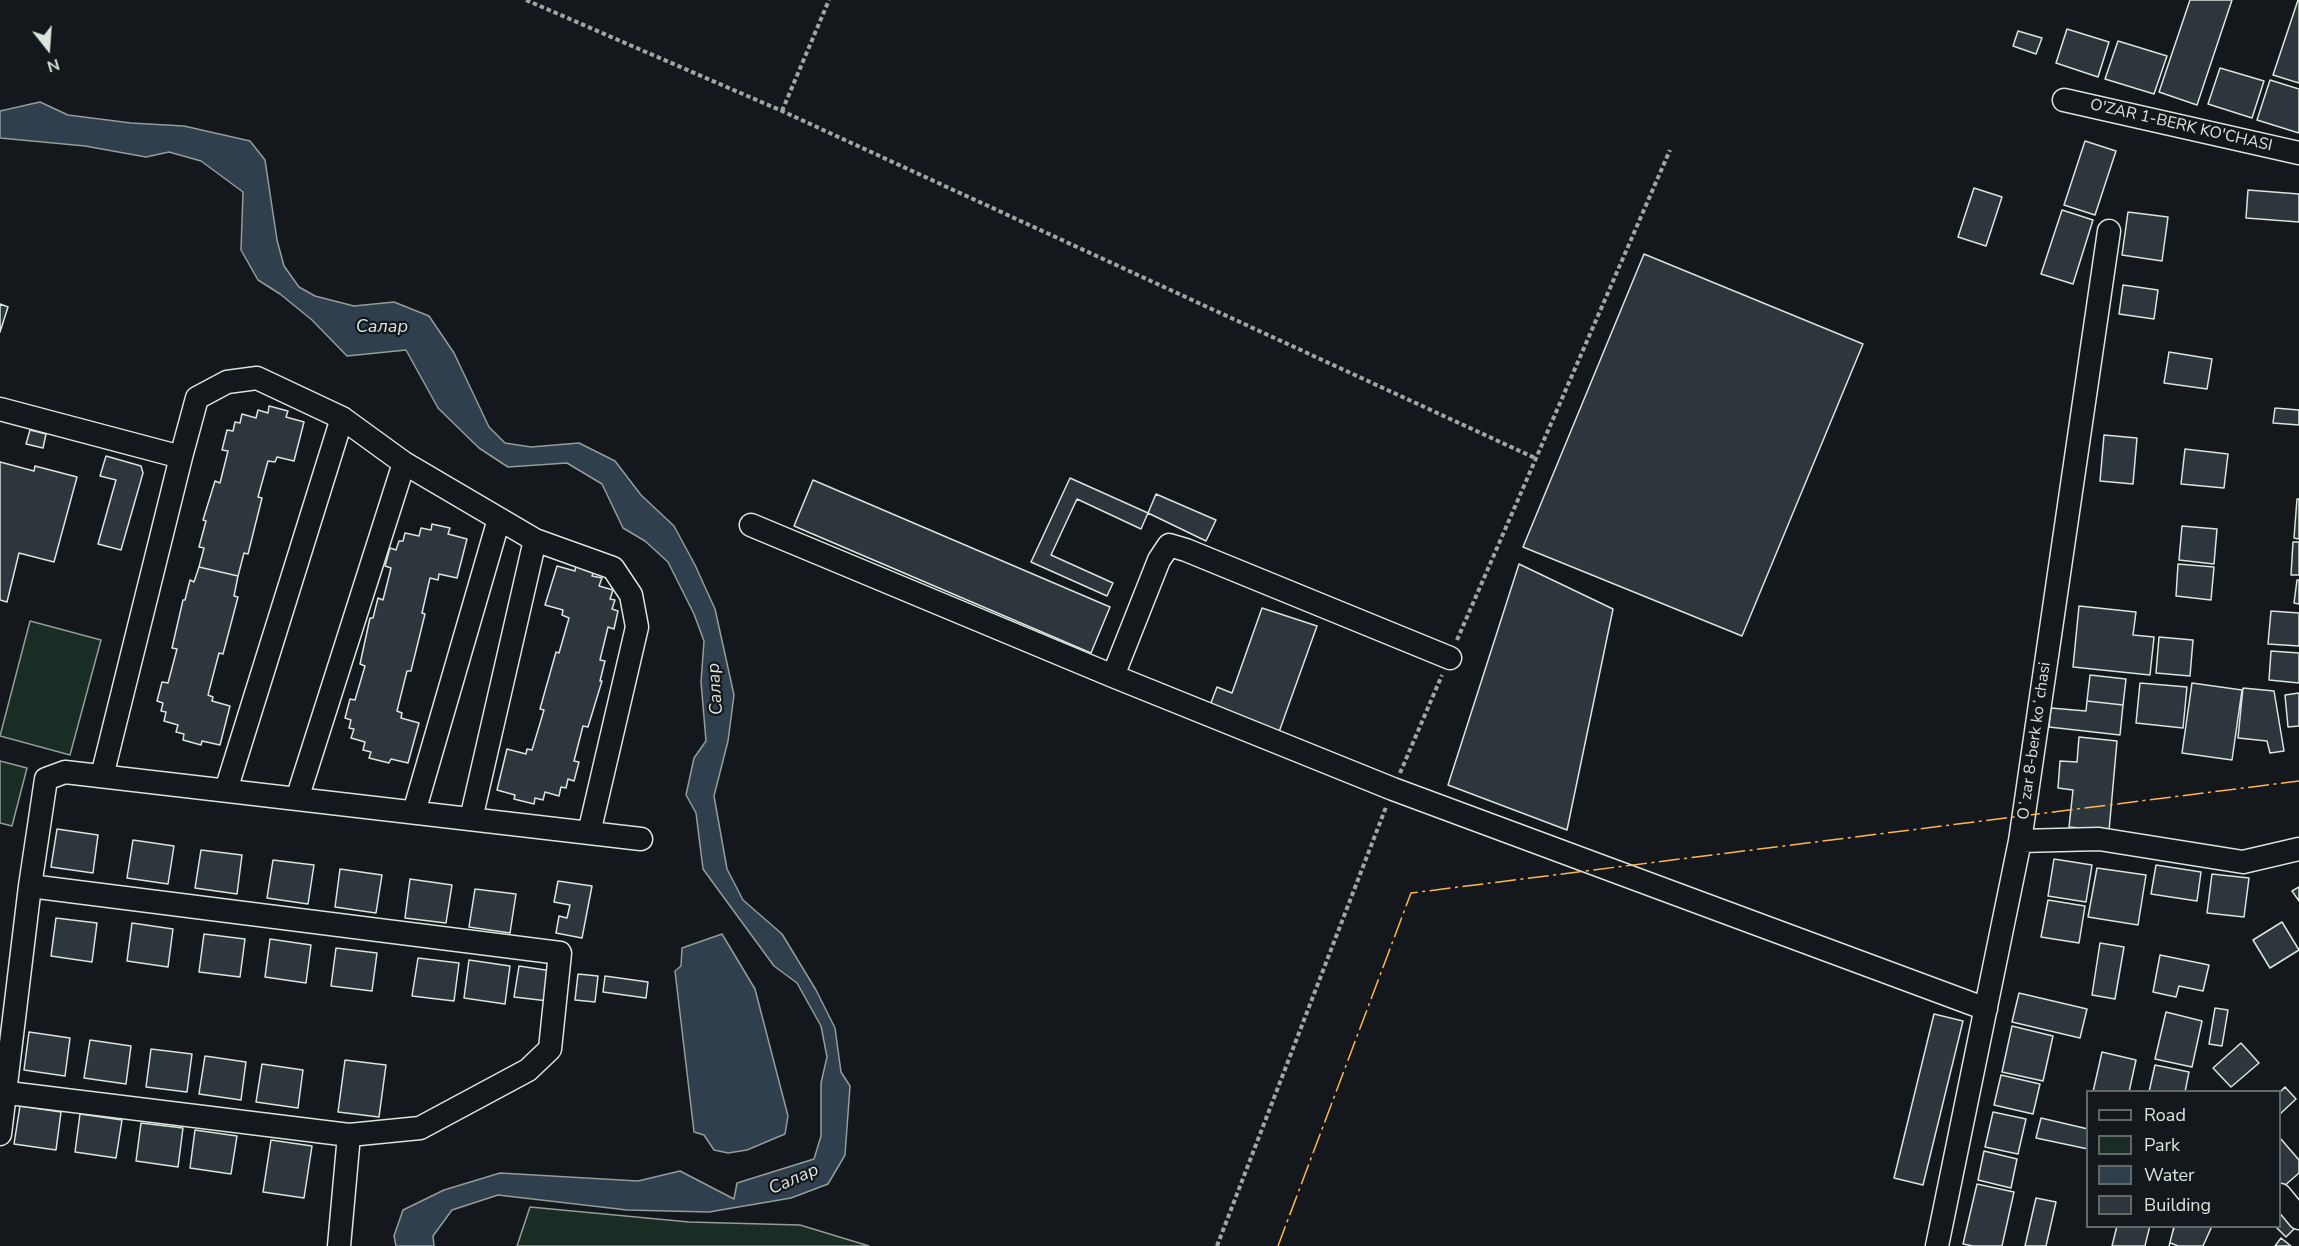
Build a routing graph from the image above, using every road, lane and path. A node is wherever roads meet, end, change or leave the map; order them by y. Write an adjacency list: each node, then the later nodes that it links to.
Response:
1 (526, 0): 4 (path)
2 (829, 0): 4 (path)
3 (2064, 100): 6 (street, O'ZAR 1-BERK KO'CHASI)
4 (782, 111): 11 (path)
5 (1670, 150): 11 (path)
6 (2299, 153)
7 (2109, 231): 26 (street, Oʻzar 8-berk koʻchasi)
8 (0, 409): 10 (street)
9 (342, 418): 10 (street); 12 (street); 20 (street)
10 (181, 457): 18 (street)
11 (1535, 458): 16 (path)
12 (404, 464): 13 (street); 21 (street)
13 (499, 519): 15 (street); 22 (street)
14 (751, 525): 17 (street)
15 (535, 540): 23 (street); 24 (street)
16 (1449, 658): 17 (street); 19 (path)
17 (1113, 676): 19 (street)
18 (102, 776): 20 (street); 28 (street)
19 (1393, 789): 30 (street); 38 (path)
20 (226, 790): 21 (street)
21 (297, 799): 22 (street)
22 (414, 812): 23 (street)
23 (471, 819): 24 (street)
24 (589, 833): 25 (street)
25 (641, 839)
26 (2020, 841): 27 (street); 30 (street, Oʻzar 8-berk koʻchasi)
27 (2299, 849)
28 (30, 886): 29 (street); 33 (street)
29 (10, 971): 31 (street)
30 (1986, 1009): 39 (street, Oʻzar 8-berk koʻchasi)
31 (2, 1092): 32 (street); 33 (street)
32 (0, 1134)
33 (349, 1135): 37 (street)
34 (2281, 1196): 35 (street)
35 (2299, 1218)
36 (2162, 1228): 40 (street)
37 (339, 1246)
38 (1217, 1246)
39 (1937, 1246)
40 (2157, 1246)

